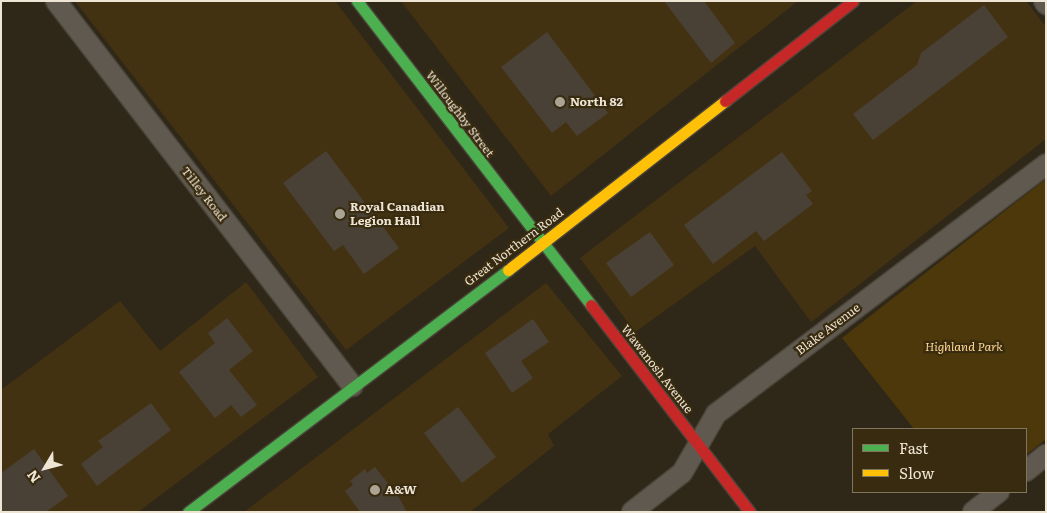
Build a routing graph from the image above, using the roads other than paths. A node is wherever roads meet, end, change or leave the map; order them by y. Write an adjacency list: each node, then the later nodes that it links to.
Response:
1 (56, 1): 6 (street, Tilley Road)
2 (356, 1): 5 (main road, Willoughby Street)
3 (853, 1): 5 (main road, Great Northern Road)
4 (1046, 164): 7 (street, Blake Avenue)
5 (542, 244): 6 (main road, Great Northern Road); 7 (main road, Wawanosh Avenue)
6 (353, 386): 11 (main road, Great Northern Road)
7 (698, 445): 12 (street, Blake Avenue); 13 (main road, Wawanosh Avenue)
8 (1046, 455): 9 (street)
9 (1027, 470)
10 (998, 493): 14 (street)
11 (188, 512)
12 (632, 512)
13 (750, 512)
14 (974, 512)

